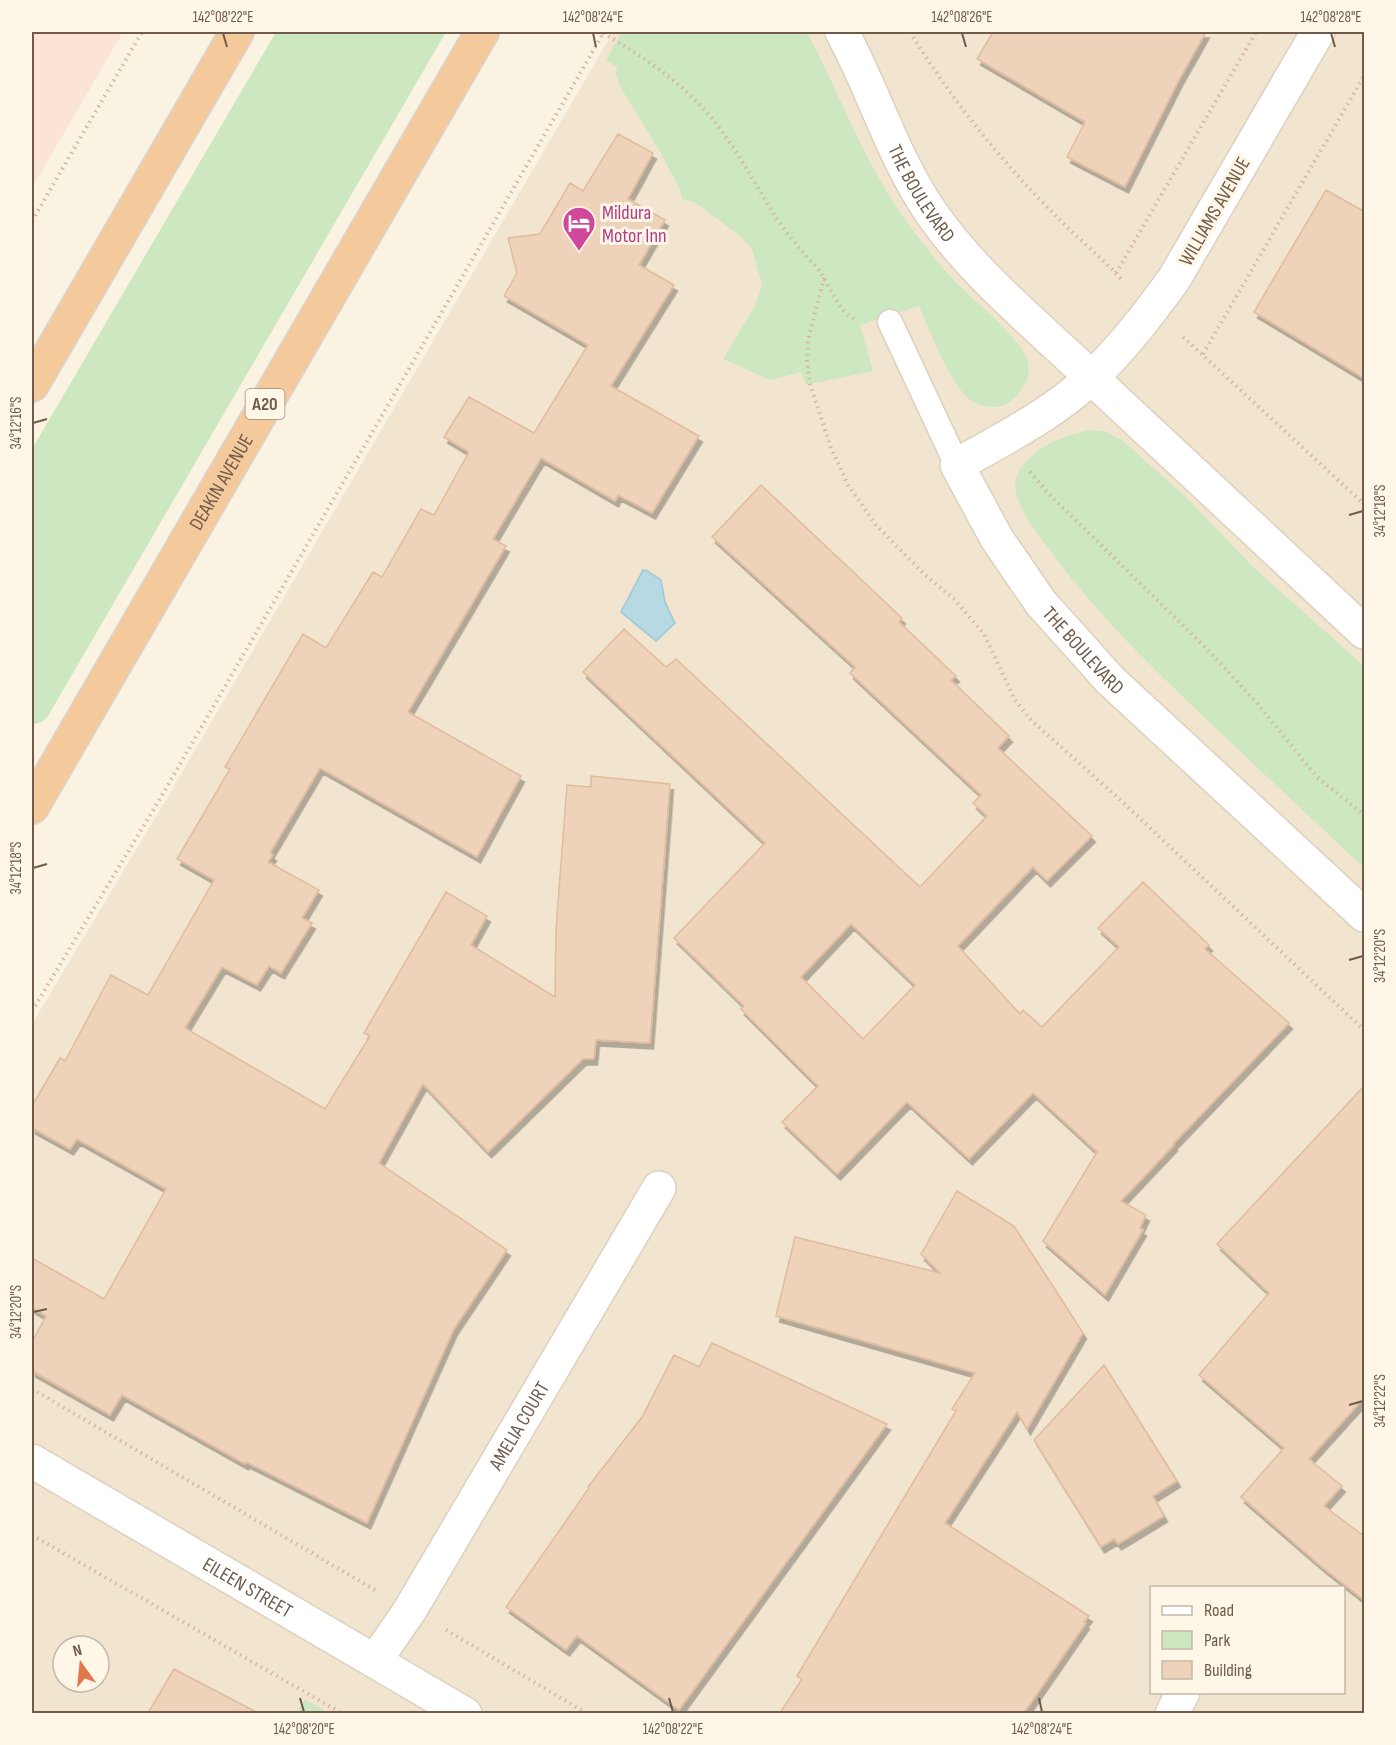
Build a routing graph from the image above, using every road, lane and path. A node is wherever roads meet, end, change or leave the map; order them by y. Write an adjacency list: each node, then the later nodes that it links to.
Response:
1 (142, 32): 10 (path)
2 (237, 32): 17 (highway)
3 (482, 32): 22 (highway, DEAKIN AVENUE / A20)
4 (604, 32): 12 (path); 26 (path)
5 (842, 32): 16 (street, THE BOULEVARD)
6 (910, 32): 11 (path)
7 (1256, 32): 11 (path)
8 (1318, 32): 13 (street, WILLIAMS AVENUE)
9 (1365, 76): 15 (path)
10 (32, 221)
11 (1116, 273): 13 (path)
12 (824, 278): 14 (path); 27 (path)
13 (1151, 311): 15 (path); 16 (street, WILLIAMS AVENUE)
14 (890, 322): 19 (lane)
15 (1203, 354): 20 (path)
16 (1092, 378): 18 (street); 21 (street, THE BOULEVARD)
17 (32, 384)
18 (1001, 440): 19 (street); 24 (path)
19 (957, 465): 25 (street, THE BOULEVARD)
20 (1365, 504)
21 (1365, 632)
22 (40, 773): 23 (highway, DEAKIN AVENUE / A20)
23 (32, 807)
24 (1365, 815)
25 (1365, 915)
26 (32, 1011)
27 (1365, 1030)
28 (658, 1188): 32 (street, AMELIA COURT)
29 (32, 1389): 32 (path)
30 (32, 1461): 33 (street, EILEEN STREET)
31 (32, 1535): 35 (path)
32 (410, 1610): 33 (street, AMELIA COURT); 37 (path)
33 (375, 1661): 36 (street, EILEEN STREET)
34 (1183, 1694): 38 (street)
35 (343, 1713)
36 (465, 1713)
37 (588, 1713)
38 (1172, 1713)

